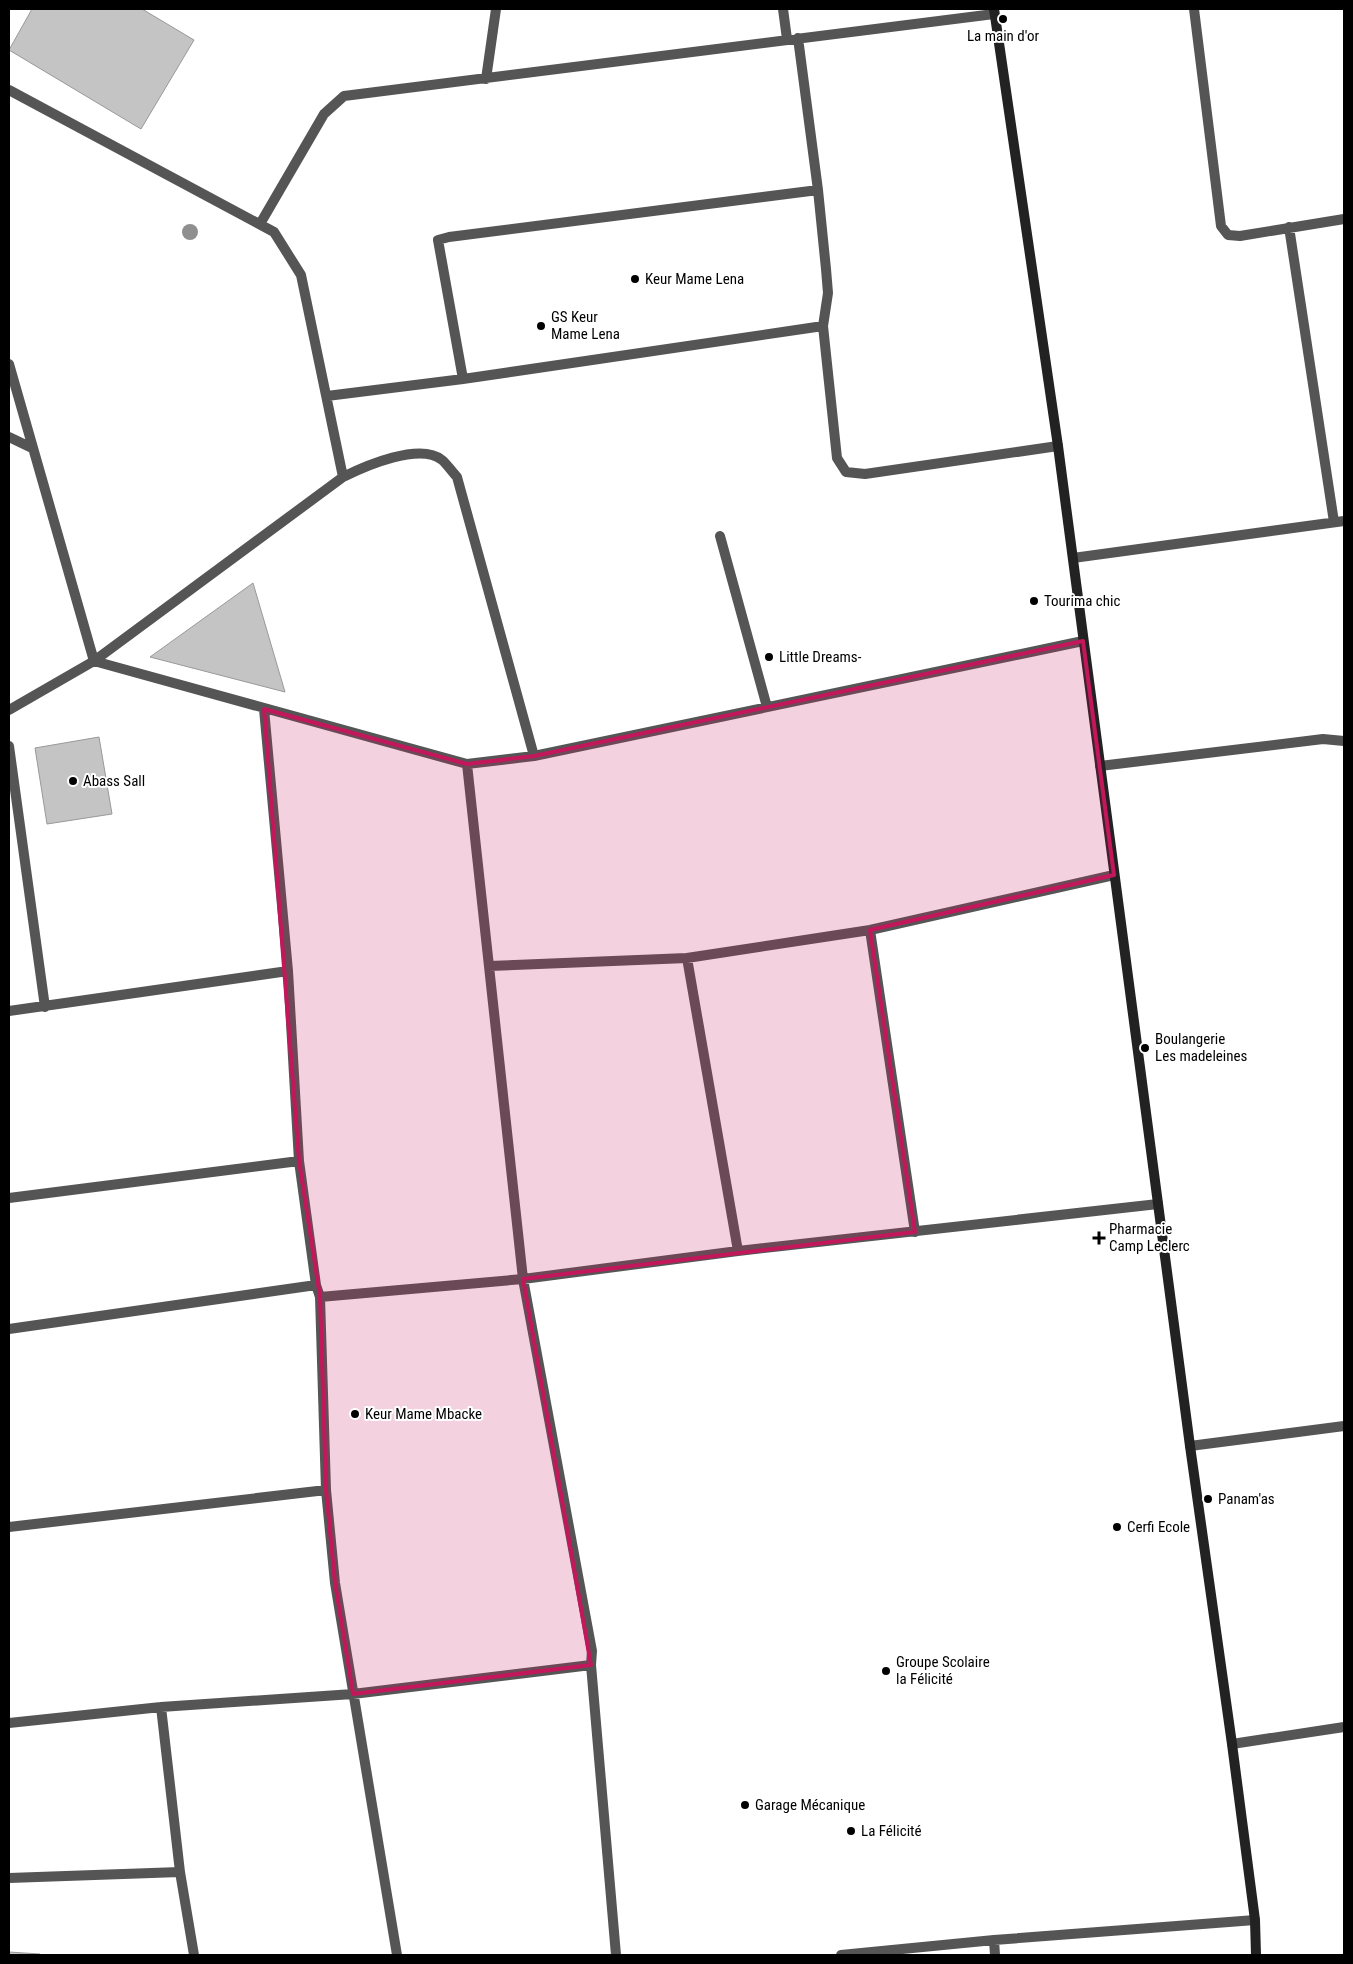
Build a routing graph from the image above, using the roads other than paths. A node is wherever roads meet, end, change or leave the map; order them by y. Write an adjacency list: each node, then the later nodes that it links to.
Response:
1 (496, 9): 6 (street)
2 (783, 9): 5 (street)
3 (1194, 9): 11 (street)
4 (994, 11): 5 (street); 17 (street)
5 (792, 39): 6 (street); 8 (street)
6 (486, 79): 10 (street)
7 (9, 90): 10 (street)
8 (818, 190): 12 (street); 14 (street)
9 (1344, 219): 11 (street)
10 (260, 224): 15 (street)
11 (1289, 227): 20 (street)
12 (823, 326): 14 (street); 17 (street)
13 (9, 364): 18 (street)
14 (463, 379): 15 (street)
15 (327, 396): 19 (street)
16 (9, 437): 18 (street)
17 (1058, 446): 22 (street)
18 (32, 448): 24 (street)
19 (343, 477): 24 (street); 30 (street)
20 (1339, 522): 22 (street)
21 (720, 536): 25 (street)
22 (1073, 558): 23 (street)
23 (1083, 641): 25 (street); 32 (street)
24 (94, 661): 26 (street); 27 (street)
25 (767, 707): 30 (street)
26 (264, 709): 31 (street); 37 (street)
27 (9, 710)
28 (1344, 741): 32 (street)
29 (9, 746): 38 (street)
30 (534, 756): 31 (street)
31 (467, 764): 36 (street)
32 (1100, 766): 33 (street)
33 (1114, 875): 34 (street); 42 (street)
34 (870, 930): 35 (street); 43 (street)
35 (687, 958): 36 (street); 44 (street)
36 (489, 966): 45 (street)
37 (288, 971): 38 (street); 40 (street)
38 (45, 1007): 39 (street)
39 (9, 1011)
40 (299, 1161): 41 (street); 46 (street)
41 (9, 1198)
42 (1158, 1204): 43 (street); 50 (street)
43 (915, 1232): 44 (street)
44 (738, 1251): 45 (street)
45 (523, 1279): 47 (street); 53 (street)
46 (316, 1285): 47 (street); 48 (street)
47 (320, 1297): 51 (street)
48 (9, 1329)
49 (1344, 1426): 50 (street)
50 (1190, 1446): 58 (street)
51 (326, 1490): 52 (street); 54 (street)
52 (9, 1527)
53 (591, 1665): 54 (street); 65 (street)
54 (353, 1694): 55 (street); 64 (street)
55 (161, 1707): 56 (street); 59 (street)
56 (9, 1722)
57 (1344, 1727): 58 (street)
58 (1232, 1744): 61 (street)
59 (180, 1872): 60 (street); 63 (street)
60 (9, 1878)
61 (1255, 1920): 62 (street); 68 (street)
62 (994, 1940): 66 (street); 67 (street)
63 (194, 1955)
64 (397, 1955)
65 (616, 1955)
66 (840, 1955)
67 (995, 1955)
68 (1256, 1955)

